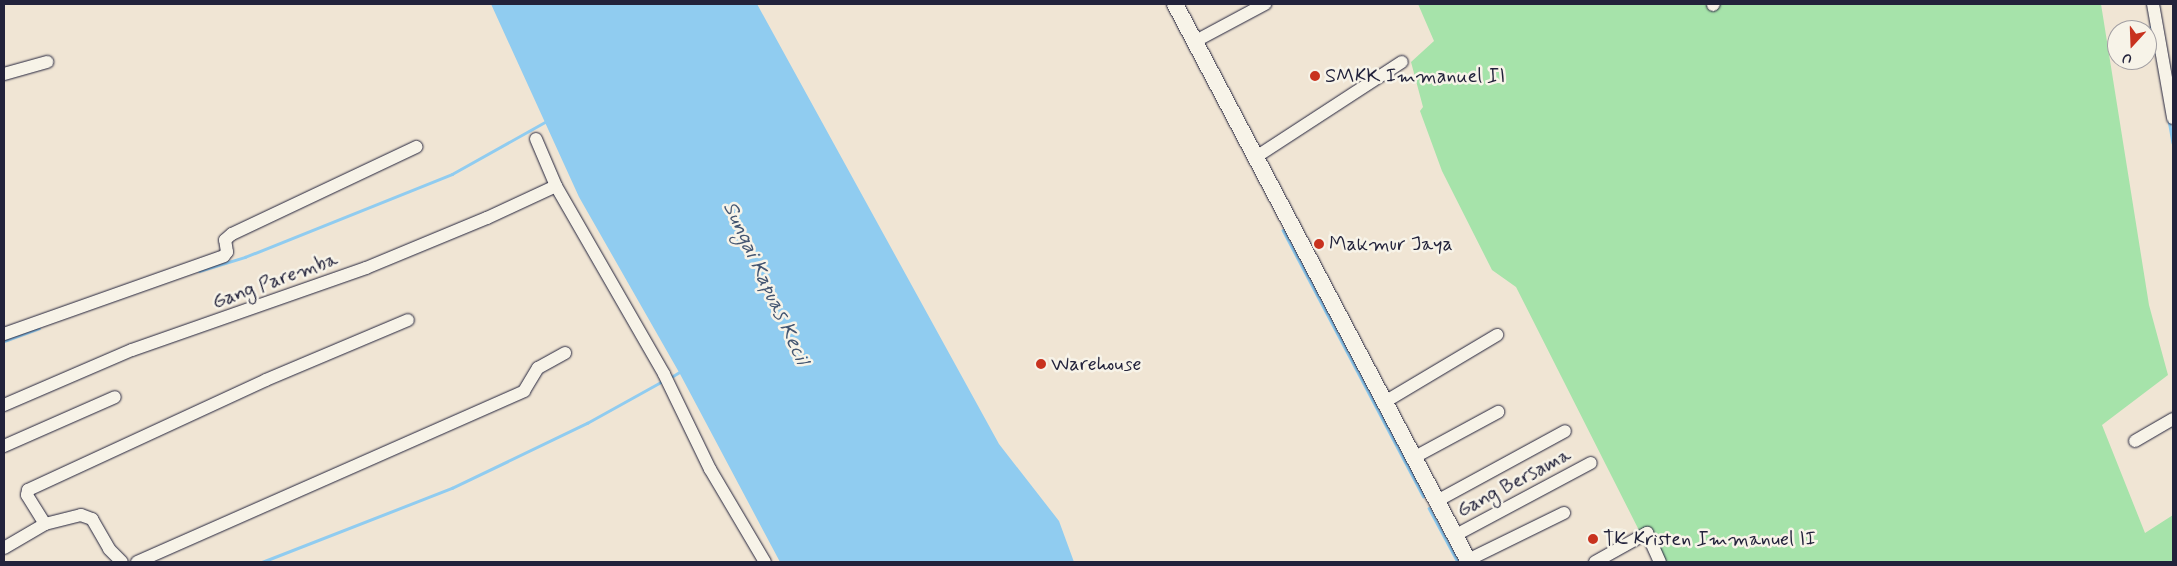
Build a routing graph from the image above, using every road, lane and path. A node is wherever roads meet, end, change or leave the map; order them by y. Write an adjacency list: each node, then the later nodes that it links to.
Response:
1 (1265, 4): 4 (street)
2 (2153, 4): 8 (street)
3 (1177, 5): 4 (main road)
4 (1194, 42): 11 (main road)
5 (48, 62): 7 (street)
6 (1402, 62): 11 (street)
7 (4, 74)
8 (2173, 118)
9 (536, 140): 12 (street)
10 (416, 146): 14 (street)
11 (1256, 157): 18 (main road)
12 (556, 186): 19 (street, Gang Paremba); 35 (street)
13 (408, 320): 29 (street)
14 (4, 334)
15 (1497, 335): 18 (street)
16 (565, 353): 34 (street)
17 (115, 397): 24 (street)
18 (1383, 402): 25 (main road)
19 (4, 406)
20 (1498, 412): 25 (street)
21 (2173, 419): 23 (street)
22 (1566, 432): 27 (street)
23 (2135, 441)
24 (4, 446)
25 (1413, 458): 27 (main road)
26 (1591, 463): 30 (street, Gang Bersama)
27 (1435, 502): 30 (main road)
28 (1564, 513): 32 (street)
29 (45, 524): 31 (street); 33 (street)
30 (1454, 536): 32 (main road)
31 (4, 548)
32 (1468, 561)
33 (122, 562)
34 (137, 562)
35 (765, 562)
36 (1595, 562): 37 (street)
37 (1660, 562)

